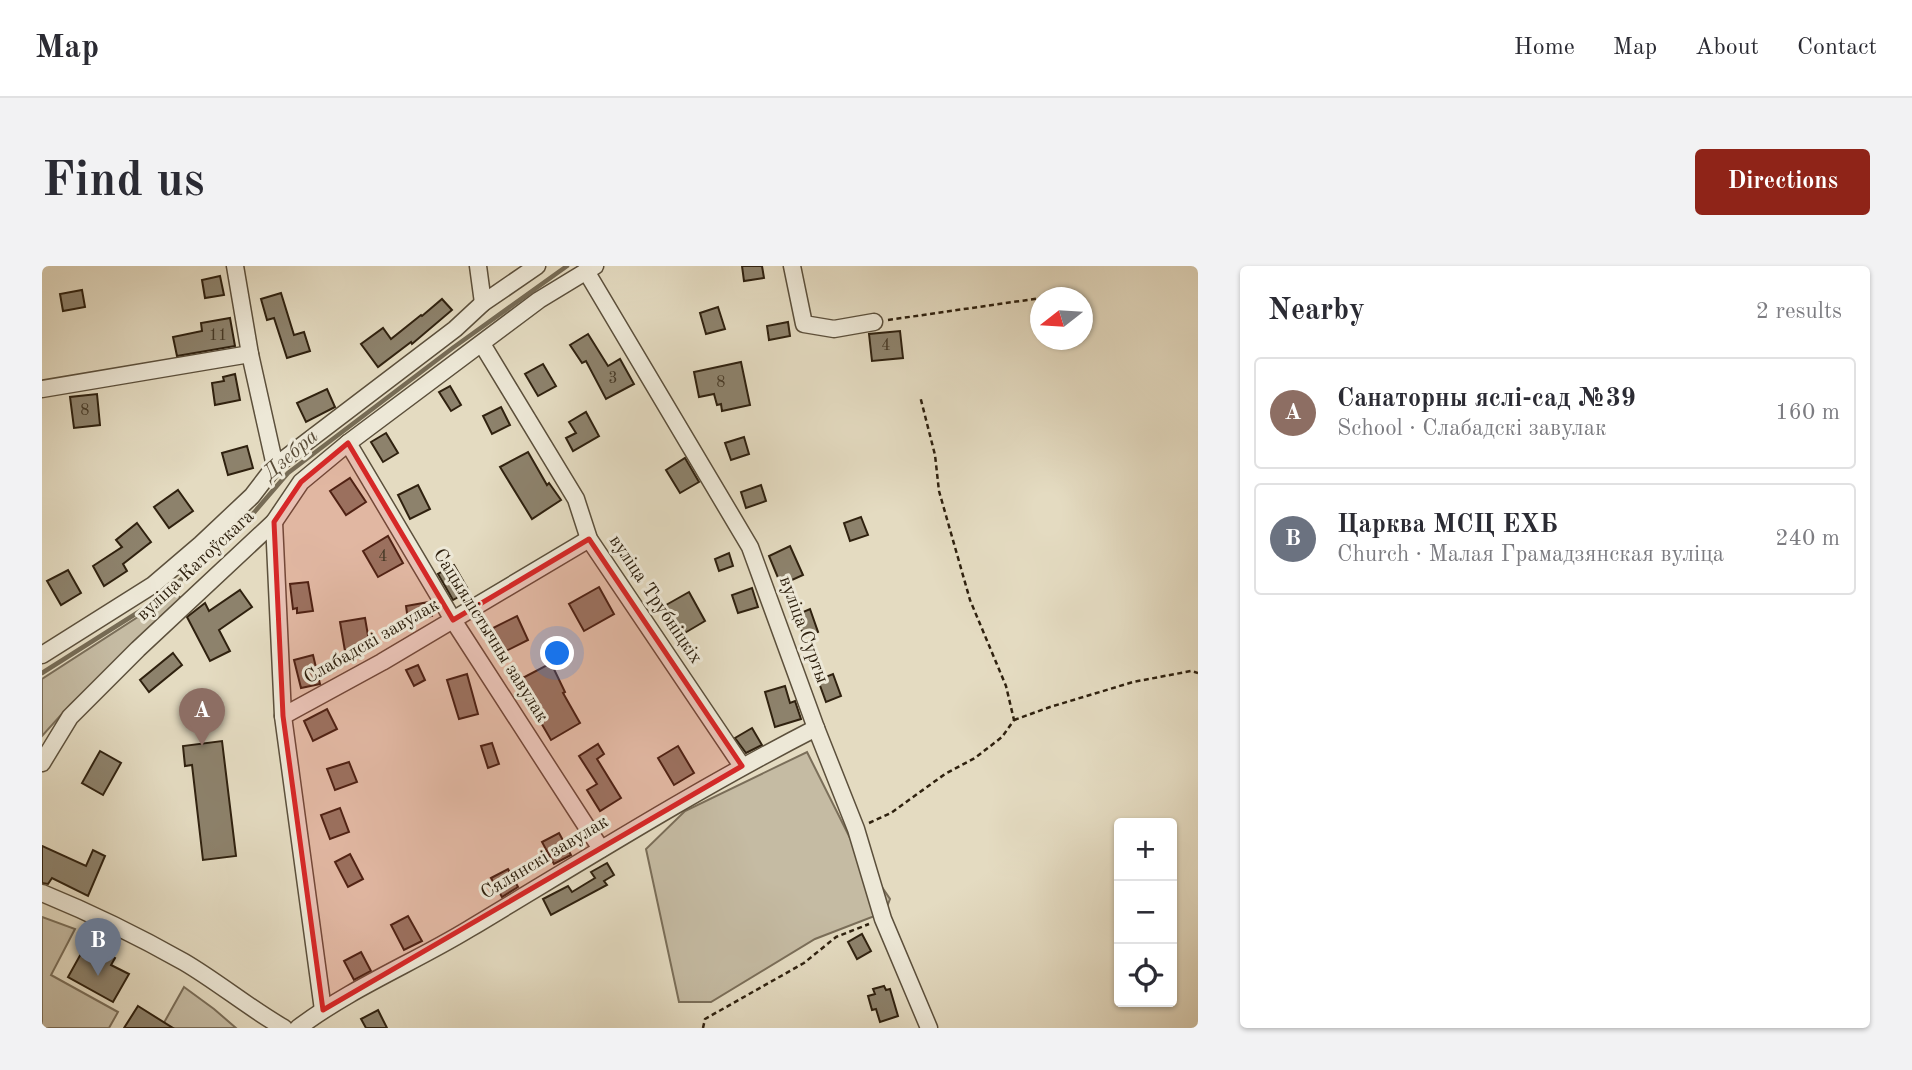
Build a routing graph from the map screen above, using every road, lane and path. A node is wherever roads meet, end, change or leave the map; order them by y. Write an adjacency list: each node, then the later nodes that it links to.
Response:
1 (235, 266): 10 (street)
2 (478, 266): 7 (street)
3 (537, 266): 7 (street, вуліца Катоўскага)
4 (792, 266): 8 (street)
5 (590, 268): 9 (street, вуліца Катоўскага); 22 (street, вуліца Сурты)
6 (1030, 300): 8 (path)
7 (483, 303): 14 (street, вуліца Катоўскага)
8 (874, 322)
9 (482, 344): 13 (street, вуліца Катоўскага); 16 (street, вуліца Трубніцкіх)
10 (250, 354): 11 (street); 14 (street)
11 (42, 389)
12 (920, 396): 21 (path)
13 (348, 443): 15 (street, вуліца Катоўскага); 17 (street, Сацыялістычны завулак)
14 (275, 466): 18 (street, вуліца Катоўскага)
15 (274, 522): 20 (street, Слабадскі завулак); 23 (street, вуліца Катоўскага)
16 (589, 539): 17 (street, Слабадскі завулак); 24 (street, вуліца Трубніцкіх)
17 (453, 620): 20 (street, Слабадскі завулак); 26 (street, Сацыялістычны завулак)
18 (42, 655)
19 (1198, 673): 21 (path)
20 (283, 716): 29 (street, Слабадскі завулак)
21 (1014, 720): 25 (path)
22 (816, 728): 24 (street, Сялянскі завулак); 25 (street, вуліца Сурты)
23 (42, 763)
24 (742, 766): 26 (street, Сялянскі завулак)
25 (856, 828): 28 (street, вуліца Сурты)
26 (601, 849): 29 (street, Сялянскі завулак)
27 (42, 893): 30 (street)
28 (883, 919): 32 (path); 33 (street, вуліца Сурты)
29 (323, 1010): 31 (street, Сялянскі завулак)
30 (284, 1028)
31 (298, 1028)
32 (703, 1028)
33 (929, 1028)

